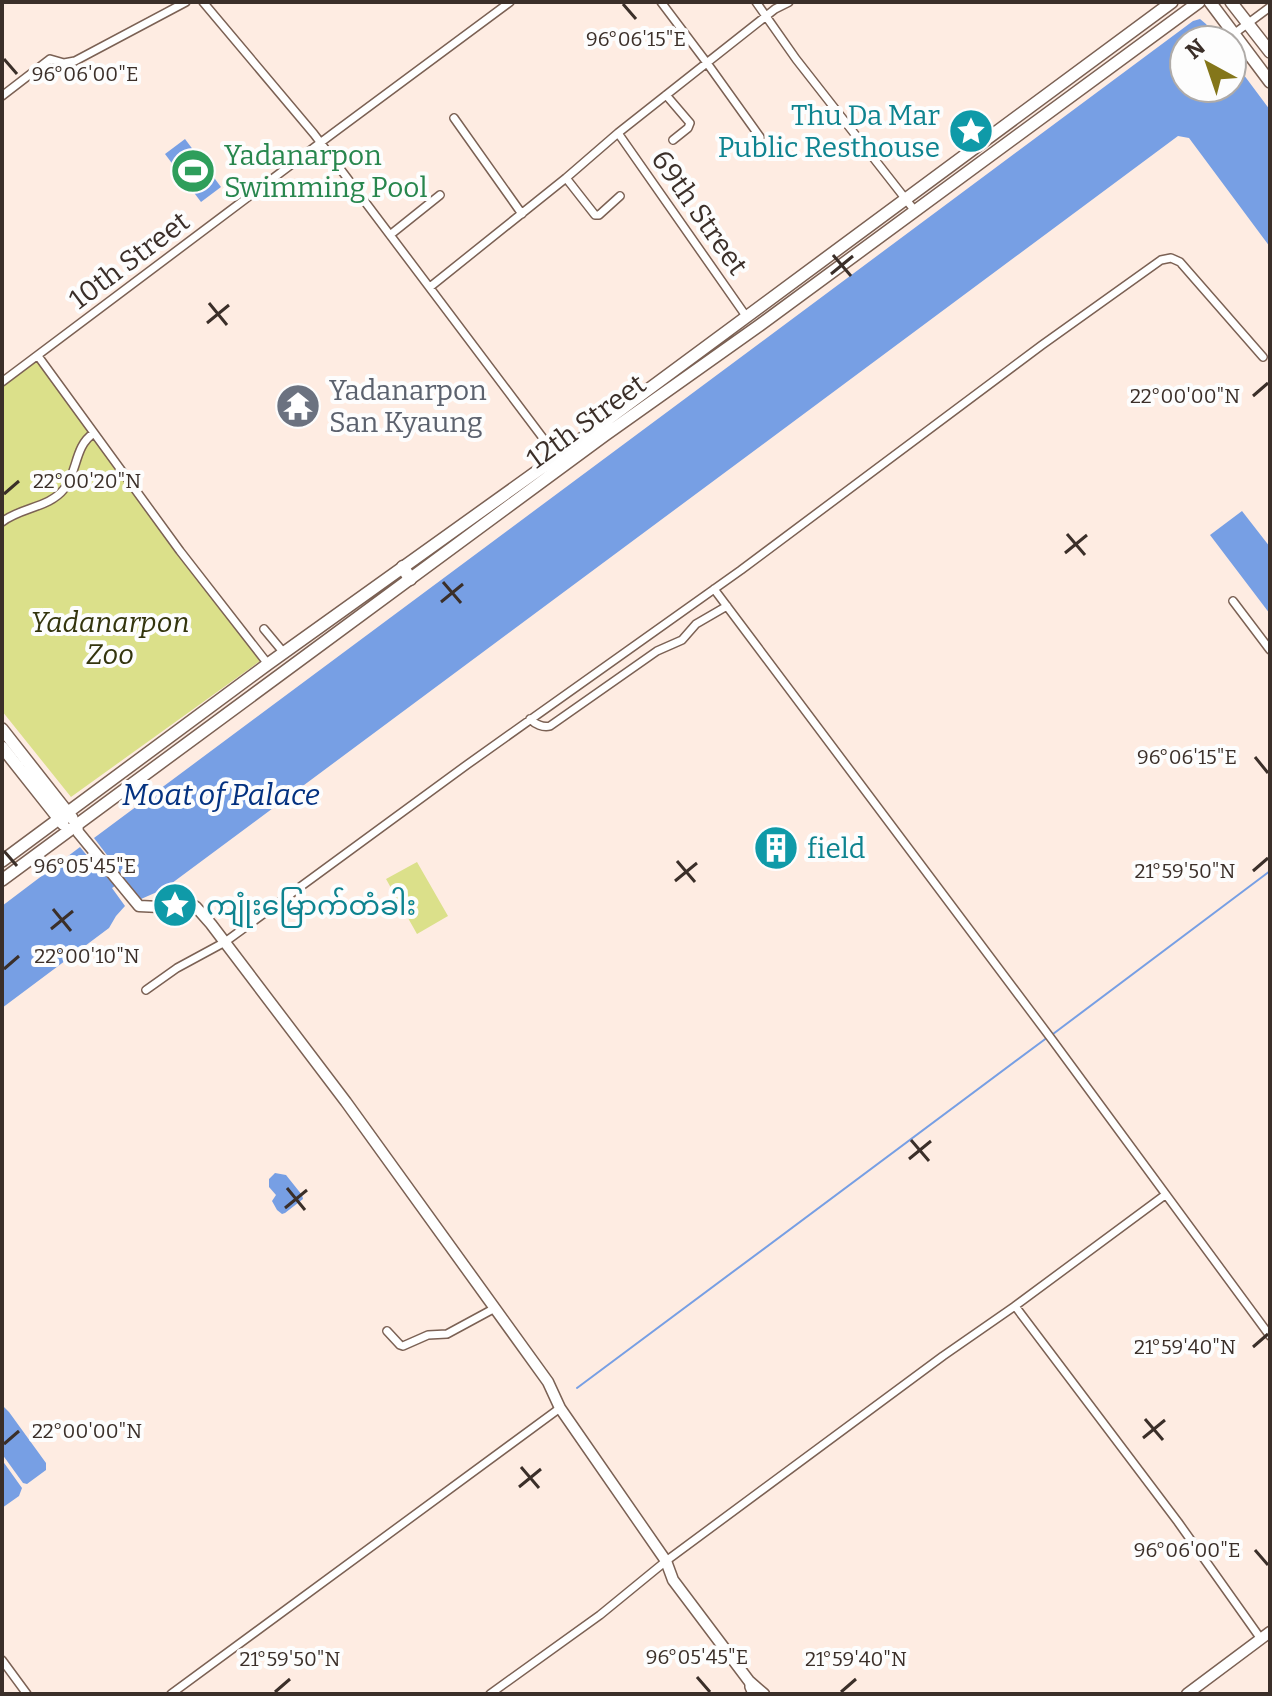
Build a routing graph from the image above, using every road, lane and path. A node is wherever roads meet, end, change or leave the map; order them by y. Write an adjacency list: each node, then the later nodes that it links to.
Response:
1 (186, 2): 21 (street)
2 (203, 2): 26 (street)
3 (510, 2): 11 (street, 10th Street)
4 (661, 2): 18 (street)
5 (756, 2): 13 (street)
6 (789, 2): 13 (street)
7 (1172, 2): 30 (main road, 12th Street)
8 (1199, 2): 31 (main road, 12th Street)
9 (1210, 2): 15 (main road)
10 (1231, 2): 14 (main road)
11 (500, 5): 26 (street, 10th Street)
12 (1270, 7): 14 (street)
13 (766, 16): 18 (street); 30 (street)
14 (1248, 23): 17 (main road)
15 (1228, 24)
16 (1248, 51): 19 (main road)
17 (1270, 52)
18 (707, 63): 20 (street); 24 (street)
19 (1270, 82)
20 (666, 95): 23 (street); 25 (street)
21 (2, 96)
22 (454, 118): 32 (street)
23 (618, 133): 27 (street); 35 (street, 69th Street)
24 (760, 137)
25 (673, 140)
26 (320, 143): 33 (street); 36 (street, 10th Street)
27 (566, 178): 29 (street); 32 (street)
28 (440, 195): 33 (street)
29 (620, 196)
30 (906, 198): 31 (street); 35 (main road, 12th Street)
31 (915, 211): 40 (main road, 12th Street)
32 (522, 214): 34 (street)
33 (390, 235): 34 (street)
34 (430, 287): 40 (street)
35 (746, 316): 40 (main road, 12th Street)
36 (38, 356): 38 (street, 10th Street); 39 (street)
37 (1263, 357): 44 (street)
38 (2, 382)
39 (94, 433): 41 (street); 50 (street)
40 (560, 462): 42 (main road, 12th Street); 43 (main road, 12th Street)
41 (2, 522)
42 (403, 567): 43 (highway); 49 (main road, 12th Street)
43 (410, 579): 57 (main road, 12th Street)
44 (714, 589): 46 (street); 51 (street)
45 (1233, 601): 48 (street)
46 (727, 606): 52 (street); 62 (street)
47 (264, 629): 49 (street)
48 (1270, 650)
49 (284, 653): 50 (main road, 12th Street)
50 (268, 664): 56 (main road, 12th Street)
51 (600, 669): 52 (street); 53 (street)
52 (612, 684): 53 (street)
53 (530, 719): 60 (street)
54 (2, 729): 56 (main road)
55 (2, 747): 56 (main road)
56 (63, 816): 57 (main road); 58 (main road, 12th Street)
57 (77, 832): 59 (main road, 12th Street); 60 (street)
58 (2, 861)
59 (2, 880)
60 (225, 942): 61 (street); 64 (street)
61 (146, 990)
62 (1165, 1195): 63 (street); 66 (street)
63 (1015, 1306): 68 (street); 69 (street)
64 (495, 1308): 65 (street); 67 (street)
65 (387, 1331)
66 (1270, 1336)
67 (560, 1408): 68 (street); 74 (street)
68 (666, 1561): 72 (street); 75 (street)
69 (1266, 1635): 70 (street); 78 (street)
70 (1270, 1650)
71 (2, 1660): 73 (street)
72 (749, 1681): 76 (street); 77 (street)
73 (27, 1694)
74 (171, 1694)
75 (490, 1694)
76 (752, 1694)
77 (764, 1694)
78 (1187, 1694)

